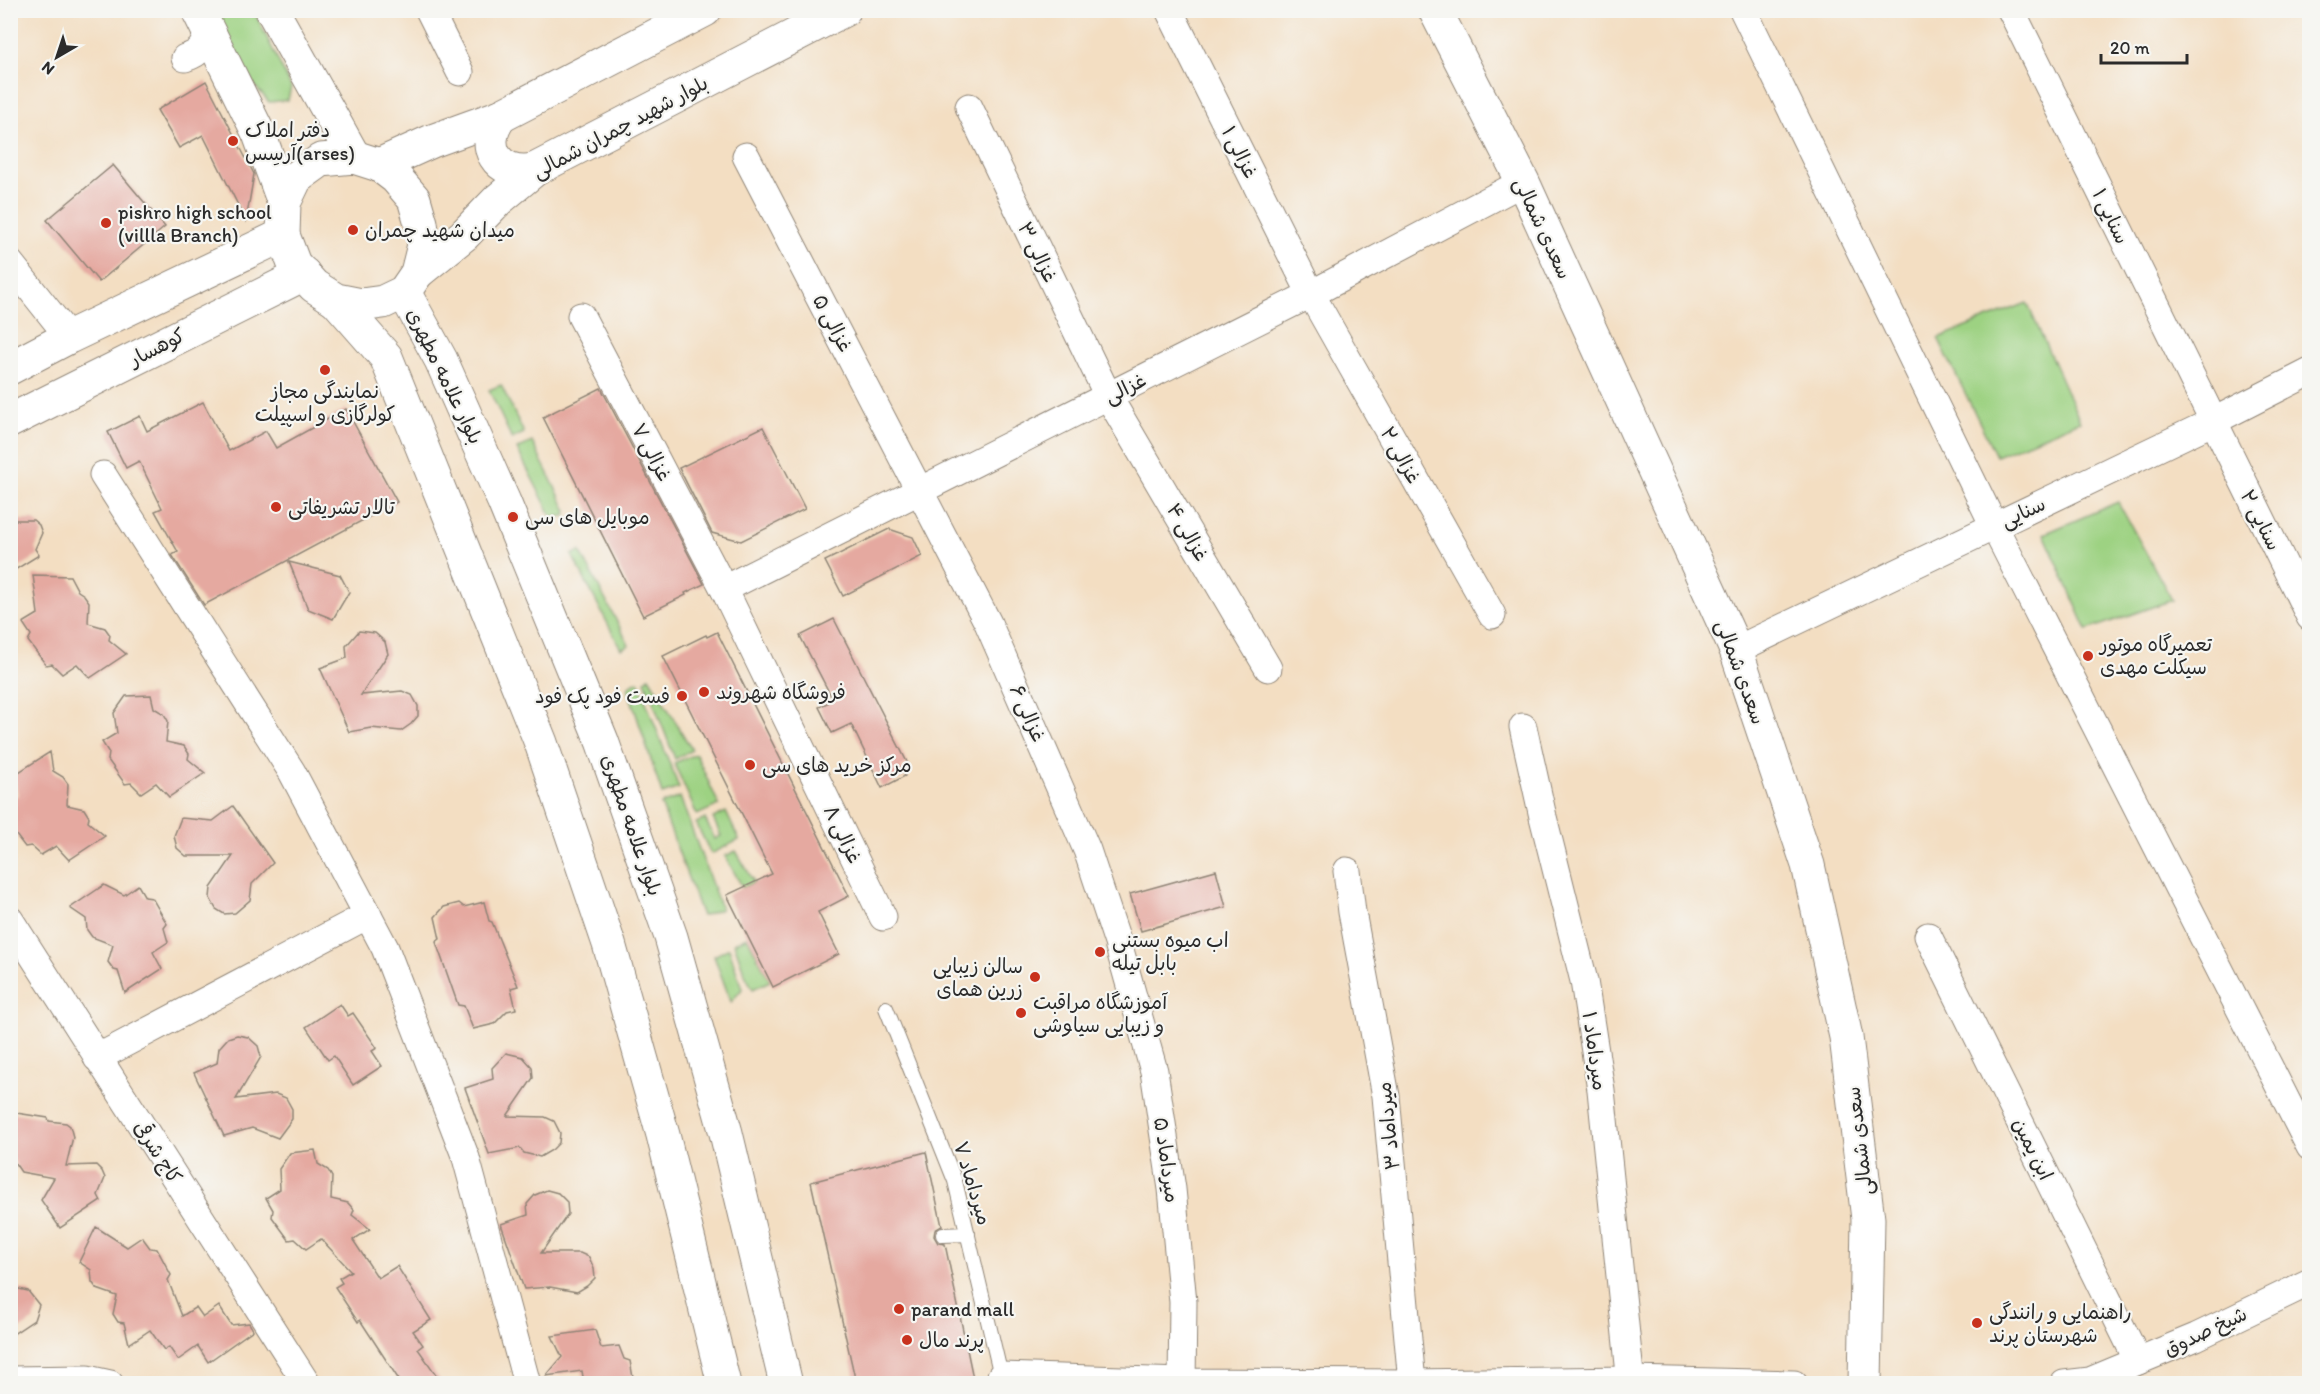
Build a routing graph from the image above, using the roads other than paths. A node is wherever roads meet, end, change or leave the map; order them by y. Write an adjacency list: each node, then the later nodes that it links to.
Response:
1 (272, 10): 15 (main road)
2 (429, 10): 11 (street)
3 (705, 10): 13 (main road)
4 (844, 10): 16 (main road, بلوار شهید چمران شمالی)
5 (1169, 10): 22 (street, غزالی ۱)
6 (1435, 10): 17 (main road, سعدی شمالی)
7 (1743, 10): 33 (street)
8 (2011, 10): 30 (street, سنایی ۱)
9 (203, 20): 10 (street); 18 (main road)
10 (185, 58)
11 (460, 72)
12 (969, 107): 28 (street, غزالی ۳)
13 (501, 116): 15 (main road); 16 (main road)
14 (746, 156): 32 (street, غزالی ۵)
15 (366, 161): 18 (main road); 21 (main road)
16 (534, 170): 21 (main road, بلوار شهید چمران شمالی)
17 (1523, 182): 22 (street, غزالی); 37 (main road, سعدی شمالی)
18 (283, 219): 20 (main road); 25 (main road)
19 (10, 263): 25 (street)
20 (304, 274): 23 (main road); 29 (main road, کوهسار)
21 (410, 283): 23 (main road); 60 (main road, بلوار علامه مطهری)
22 (1311, 294): 28 (street, غزالی); 35 (street, غزالی ۲)
23 (336, 300): 59 (main road)
24 (581, 316): 34 (street, غزالی ۷)
25 (69, 337): 26 (main road)
26 (10, 368)
27 (2310, 372): 30 (street, سنایی)
28 (1108, 396): 32 (street, غزالی); 38 (street, غزالی ۴)
29 (10, 421)
30 (2212, 422): 33 (street, سنایی); 36 (street, سنایی ۲)
31 (103, 475): 41 (street)
32 (920, 490): 34 (street, غزالی); 45 (street, غزالی ۶)
33 (1994, 526): 37 (street, سنایی); 48 (street)
34 (724, 589): 42 (street, غزالی ۸)
35 (1492, 615)
36 (2310, 617)
37 (1736, 650): 64 (main road, سعدی شمالی)
38 (1268, 668)
39 (1523, 727): 56 (street, میرداماد ۱)
40 (1347, 871): 62 (street, میرداماد ۳)
41 (368, 915): 47 (street); 58 (street)
42 (883, 917)
43 (10, 920): 47 (street, کاج شرقی)
44 (1928, 936): 52 (street, ابن یمین)
45 (1118, 943): 61 (street, میرداماد ۵)
46 (886, 1008): 49 (lane, میرداماد ۷)
47 (98, 1058): 57 (street, کاج شرقی)
48 (2310, 1147)
49 (968, 1233): 50 (lane); 54 (lane, میرداماد ۷)
50 (944, 1234)
51 (2310, 1282): 52 (street, شیخ صدوق)
52 (2138, 1361): 65 (street, شیخ صدوق)
53 (10, 1380): 55 (street)
54 (1001, 1380): 61 (street)
55 (95, 1382)
56 (1631, 1382): 62 (street); 63 (street)
57 (307, 1383)
58 (527, 1383)
59 (724, 1383)
60 (786, 1383)
61 (1182, 1383): 62 (street)
62 (1412, 1383)
63 (1794, 1383)
64 (1865, 1383)
65 (2064, 1383)

